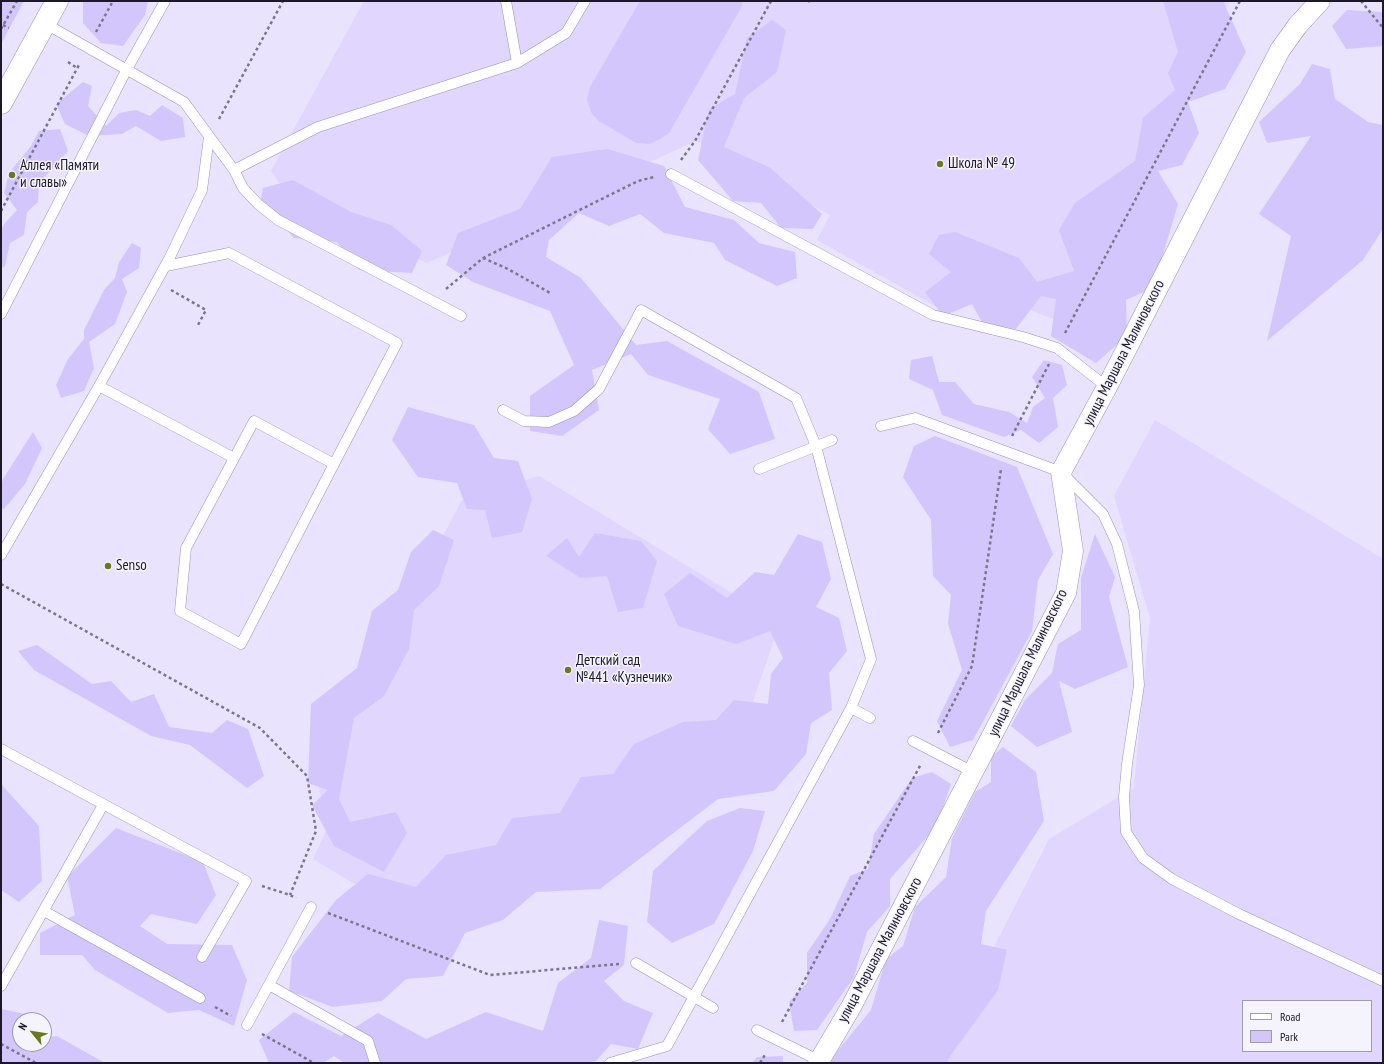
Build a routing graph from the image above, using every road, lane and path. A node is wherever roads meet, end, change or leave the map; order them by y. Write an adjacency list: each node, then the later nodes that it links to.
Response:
1 (17, 1): 13 (path)
2 (57, 1): 12 (street)
3 (113, 1): 17 (path)
4 (165, 1): 21 (lane)
5 (283, 1): 23 (path)
6 (506, 1): 19 (lane)
7 (585, 1): 19 (lane)
8 (771, 1): 25 (path)
9 (1240, 1): 35 (path)
10 (1320, 1): 37 (street, улица Маршала Малиновского)
11 (1362, 1): 15 (path)
12 (44, 23): 17 (lane); 22 (street)
13 (3, 25): 14 (path); 16 (path)
14 (9, 28)
15 (1383, 28)
16 (1, 29)
17 (88, 48): 20 (path); 21 (lane)
18 (68, 62): 20 (path)
19 (517, 63): 24 (lane)
20 (77, 68): 26 (path)
21 (127, 69): 23 (lane); 32 (lane)
22 (1, 103)
23 (209, 137): 24 (lane); 28 (lane)
24 (234, 170): 31 (lane)
25 (671, 174): 27 (path); 35 (lane)
26 (1, 211)
27 (483, 258): 30 (path); 31 (path)
28 (166, 266): 29 (lane); 44 (lane)
29 (157, 282): 34 (path); 36 (lane)
30 (552, 294)
31 (432, 301): 33 (lane)
32 (1, 314)
33 (461, 316)
34 (198, 325)
35 (1057, 348): 37 (lane); 42 (path)
36 (99, 386): 43 (lane); 47 (lane)
37 (1107, 387): 46 (street, улица Маршала Малиновского)
38 (503, 410): 41 (lane)
39 (881, 426): 42 (lane)
40 (832, 440): 41 (lane)
41 (816, 446): 45 (lane); 49 (lane)
42 (1004, 451): 46 (lane); 53 (path)
43 (234, 458): 44 (lane); 44 (lane)
44 (334, 464)
45 (759, 469)
46 (1061, 472): 54 (street, улица Маршала Малиновского); 61 (lane)
47 (1, 555)
48 (1, 584): 56 (path)
49 (852, 708): 50 (lane); 64 (lane)
50 (870, 718)
51 (913, 740): 53 (lane)
52 (1, 749): 55 (lane)
53 (929, 749): 54 (lane); 69 (path)
54 (973, 772): 72 (street, улица Маршала Малиновского)
55 (102, 805): 56 (lane); 58 (lane)
56 (246, 881): 59 (lane)
57 (311, 907): 60 (path); 62 (lane)
58 (44, 911): 63 (lane); 65 (lane)
59 (202, 957)
60 (636, 963): 64 (lane)
61 (1383, 981)
62 (269, 985): 67 (lane); 75 (lane)
63 (1, 986)
64 (693, 996): 66 (lane); 76 (lane)
65 (200, 998)
66 (714, 1008)
67 (247, 1025)
68 (757, 1030): 69 (lane)
69 (774, 1038): 72 (lane); 77 (path)
70 (1, 1044): 73 (path)
71 (299, 1054): 74 (path)
72 (819, 1062)
73 (36, 1063)
74 (314, 1063)
75 (375, 1063)
76 (610, 1063)
77 (760, 1063)

